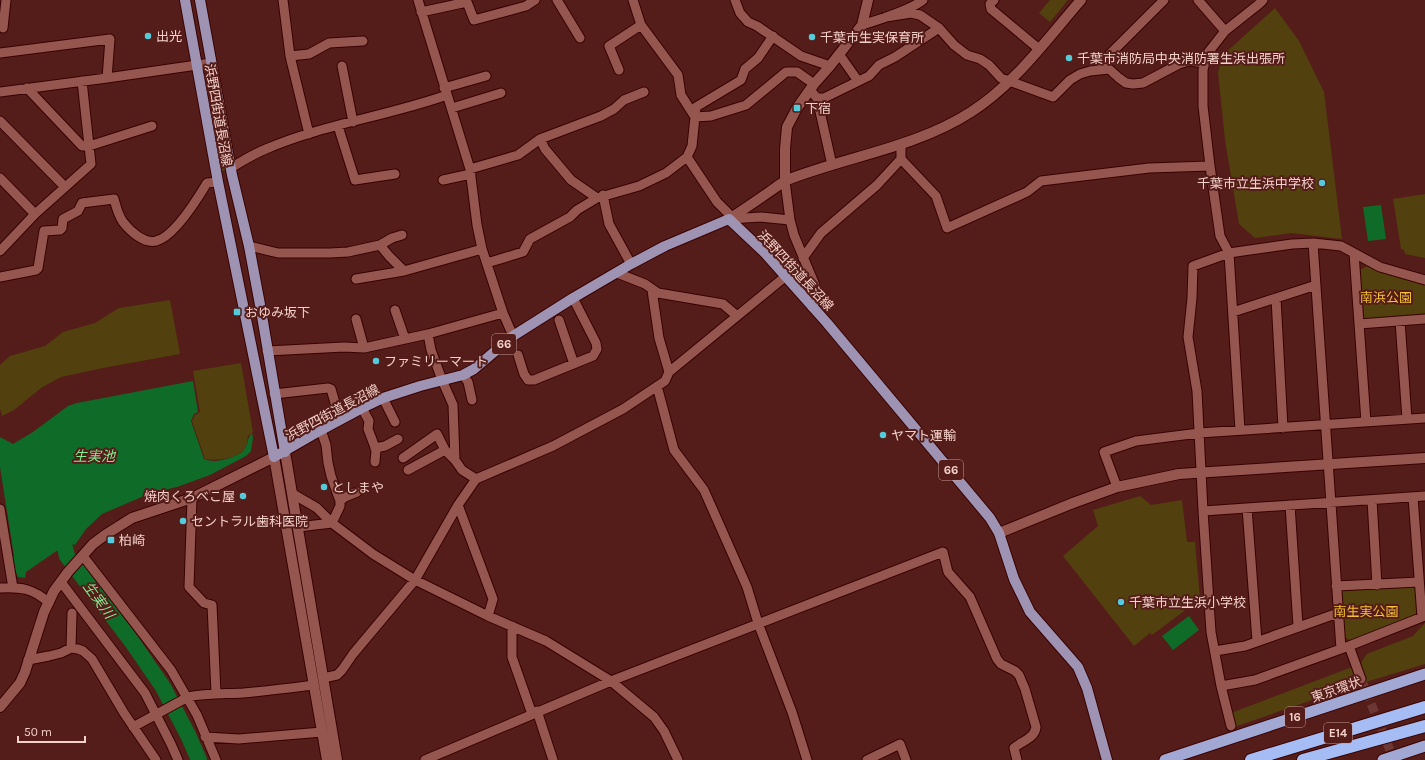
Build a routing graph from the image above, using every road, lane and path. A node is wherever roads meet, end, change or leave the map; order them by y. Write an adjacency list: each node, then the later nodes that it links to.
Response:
1 (6, 0): 21 (street)
2 (185, 0): 33 (main road, 浜野四街道長沼線)
3 (200, 0): 31 (main road, 浜野四街道長沼線)
4 (283, 0): 30 (street)
5 (418, 0): 17 (street)
6 (535, 0): 17 (street)
7 (557, 0): 25 (street)
8 (633, 0): 19 (street)
9 (735, 0): 24 (street)
10 (868, 0): 20 (street)
11 (923, 0): 18 (street)
12 (994, 0): 27 (street)
13 (1081, 0): 27 (street)
14 (1164, 0): 37 (street)
15 (1198, 0): 23 (street)
16 (1263, 0): 23 (street)
17 (421, 12): 46 (street)
18 (886, 17): 20 (street); 22 (street)
19 (641, 25): 36 (street); 51 (street)
20 (862, 25): 29 (street)
21 (3, 28)
22 (938, 28): 41 (street); 42 (street)
23 (1225, 31): 32 (street)
24 (773, 36): 35 (street); 51 (street)
25 (580, 38)
26 (363, 41): 30 (street)
27 (1039, 49): 42 (street)
28 (0, 53): 39 (street)
29 (839, 54): 35 (street); 41 (street)
30 (290, 56): 56 (street)
31 (211, 62): 33 (street); 64 (main road, 浜野四街道長沼線)
32 (1205, 63): 37 (street); 63 (street)
33 (196, 65): 39 (street); 70 (main road, 浜野四街道長沼線)
34 (342, 66): 53 (street)
35 (830, 66): 43 (street)
36 (619, 70)
37 (1101, 70): 42 (street)
38 (486, 76): 46 (street)
39 (107, 78): 40 (street)
40 (82, 81): 44 (street); 59 (street)
41 (858, 81): 49 (street)
42 (1009, 82): 58 (street)
43 (812, 87): 49 (street); 51 (street); 69 (street)
44 (27, 88): 45 (street); 59 (street)
45 (0, 92)
46 (446, 92): 50 (street); 53 (street)
47 (644, 92): 57 (street)
48 (501, 93): 50 (street)
49 (817, 98): 62 (street)
50 (452, 108): 65 (street)
51 (695, 118): 60 (street)
52 (0, 121): 71 (street)
53 (353, 122): 55 (street)
54 (152, 126): 59 (street)
55 (338, 126): 56 (street); 66 (street)
56 (309, 134): 64 (street)
57 (540, 139): 65 (street); 72 (street)
58 (900, 145): 61 (street); 62 (street)
59 (90, 146): 71 (street)
60 (687, 157): 72 (street); 74 (street)
61 (901, 159): 63 (street); 85 (street)
62 (832, 165): 69 (street)
63 (1210, 166): 83 (street)
64 (231, 168): 81 (main road, 浜野四街道長沼線)
65 (470, 172): 68 (street); 82 (street)
66 (395, 174)
67 (0, 178): 73 (street)
68 (443, 180)
69 (785, 181): 74 (street); 75 (street)
70 (218, 182): 76 (street); 137 (main road, 浜野四街道長沼線)
71 (65, 187): 73 (street)
72 (600, 196): 86 (street); 87 (street)
73 (33, 217): 76 (street); 80 (street)
74 (730, 219): 75 (street); 87 (main road, 浜野四街道長沼線 / 66); 90 (main road, 浜野四街道長沼線 / 66)
75 (790, 220): 85 (street)
76 (44, 231): 91 (street)
77 (402, 236): 79 (street)
78 (1313, 243): 83 (street); 84 (street); 94 (street)
79 (380, 245): 81 (street); 88 (street)
80 (2, 246)
81 (249, 246): 112 (main road, 浜野四街道長沼線)
82 (482, 248): 86 (street); 88 (street)
83 (1229, 253): 100 (street); 132 (street)
84 (1354, 253): 93 (street); 107 (street)
85 (803, 258): 98 (street)
86 (487, 262): 101 (street)
87 (631, 264): 89 (main road, 浜野四街道長沼線 / 66)
88 (404, 271): 92 (street)
89 (617, 273): 95 (street); 96 (main road, 浜野四街道長沼線 / 66)
90 (786, 276): 98 (main road, 浜野四街道長沼線 / 66); 102 (street)
91 (0, 277)
92 (356, 279)
93 (1425, 280)
94 (1316, 285): 97 (street); 128 (street)
95 (652, 290): 102 (street); 115 (street)
96 (573, 298): 109 (main road, 浜野四街道長沼線 / 66); 114 (street)
97 (1276, 298): 100 (street); 129 (street)
98 (812, 307): 162 (main road, 浜野四街道長沼線 / 66)
99 (396, 310): 110 (street)
100 (1233, 312): 131 (street)
101 (503, 313): 108 (street); 109 (street)
102 (737, 316): 115 (street)
103 (356, 319): 111 (street)
104 (1425, 319): 106 (street)
105 (559, 320): 114 (street)
106 (1400, 321): 107 (street); 124 (street)
107 (1359, 324): 127 (street)
108 (428, 334): 110 (street); 117 (street)
109 (513, 336): 116 (main road, 浜野四街道長沼線 / 66)
110 (405, 339): 111 (street)
111 (364, 348): 112 (street)
112 (268, 351): 119 (main road, 浜野四街道長沼線)
113 (518, 355): 114 (street)
114 (574, 364)
115 (669, 372): 118 (street)
116 (463, 375): 117 (main road, 浜野四街道長沼線 / 66); 121 (street)
117 (442, 380): 120 (main road, 浜野四街道長沼線 / 66); 140 (street)
118 (657, 386): 145 (street); 176 (street)
119 (274, 394): 125 (street); 136 (main road, 浜野四街道長沼線)
120 (383, 398): 122 (main road, 浜野四街道長沼線 / 66); 126 (street)
121 (472, 400)
122 (362, 408): 125 (main road, 浜野四街道長沼線 / 66); 134 (street)
123 (1425, 418): 124 (street)
124 (1407, 419): 127 (street)
125 (340, 420): 130 (main road, 浜野四街道長沼線 / 66)
126 (394, 422)
127 (1366, 422): 128 (street)
128 (1325, 426): 129 (street); 142 (street)
129 (1283, 428): 131 (street)
130 (321, 430): 136 (main road, 浜野四街道長沼線 / 66); 153 (street)
131 (1240, 430): 132 (street)
132 (1199, 433): 144 (street); 146 (street)
133 (398, 439): 134 (street)
134 (375, 448): 141 (street)
135 (445, 450): 138 (street); 140 (street); 143 (street)
136 (285, 452): 137 (main road, 浜野四街道長沼線 / 66); 148 (street)
137 (274, 457): 151 (street); 188 (street)
138 (403, 458)
139 (1425, 458): 142 (street)
140 (455, 460): 145 (street)
141 (375, 462)
142 (1328, 464): 144 (street); 154 (street)
143 (408, 470)
144 (1201, 472): 146 (street); 159 (street)
145 (476, 479): 155 (street)
146 (1117, 487): 162 (street)
147 (357, 492): 153 (street)
148 (293, 494): 160 (street); 161 (street)
149 (1425, 496): 150 (street)
150 (1413, 497): 152 (street); 166 (street)
151 (192, 498): 163 (street); 190 (street)
152 (1372, 500): 154 (street); 167 (street)
153 (340, 501): 160 (street)
154 (1330, 502): 156 (street); 168 (street)
155 (458, 505): 164 (street); 174 (street)
156 (1290, 505): 157 (street); 178 (street)
157 (1246, 508): 159 (street); 179 (street)
158 (0, 509): 170 (street)
159 (1203, 511): 182 (street)
160 (332, 523): 161 (street); 164 (street)
161 (298, 527): 185 (street)
162 (1000, 533): 216 (main road, 浜野四街道長沼線 / 66)
163 (82, 556): 165 (street); 191 (street)
164 (415, 580): 174 (street); 185 (street)
165 (61, 582): 171 (street); 195 (street)
166 (1419, 582): 167 (street); 175 (street)
167 (1377, 584): 168 (street)
168 (1336, 586): 173 (street)
169 (0, 588): 170 (street)
170 (13, 588): 171 (street)
171 (48, 603): 183 (street)
172 (72, 613): 181 (street)
173 (1338, 613): 178 (street); 180 (street)
174 (488, 616): 177 (street)
175 (1423, 616): 180 (street)
176 (758, 623): 187 (street); 212 (street); 215 (street)
177 (512, 626): 187 (street); 194 (street)
178 (1298, 626): 179 (street)
179 (1257, 642): 182 (street)
180 (1345, 647): 186 (street); 189 (street)
181 (71, 648): 183 (street); 198 (street)
182 (1216, 651): 189 (street)
183 (28, 660): 192 (street)
184 (1425, 674): 217 (highway, 東京環状 / 16)
185 (323, 678): 208 (street)
186 (1361, 679)
187 (611, 681): 194 (street); 211 (street)
188 (314, 685): 190 (street); 199 (street)
189 (1221, 686): 196 (street)
190 (216, 693): 191 (street)
191 (188, 697): 195 (street); 200 (street)
192 (0, 707)
193 (1425, 707): 218 (highway, E14)
194 (534, 713): 209 (street); 210 (street)
195 (156, 714): 198 (street); 205 (street)
196 (1231, 726)
197 (1425, 726): 219 (highway, E14)
198 (133, 727): 204 (street)
199 (322, 732): 200 (street); 207 (street)
200 (205, 737): 206 (street)
201 (1425, 746): 203 (highway)
202 (1425, 751): 203 (street)
203 (1388, 759)
204 (156, 760)
205 (178, 760)
206 (216, 760)
207 (326, 760)
208 (337, 760)
209 (425, 760)
210 (553, 760)
211 (678, 760)
212 (808, 760)
213 (867, 760): 214 (street)
214 (906, 760)
215 (1017, 760)
216 (1107, 760)
217 (1165, 760)
218 (1251, 760)
219 (1304, 760)

